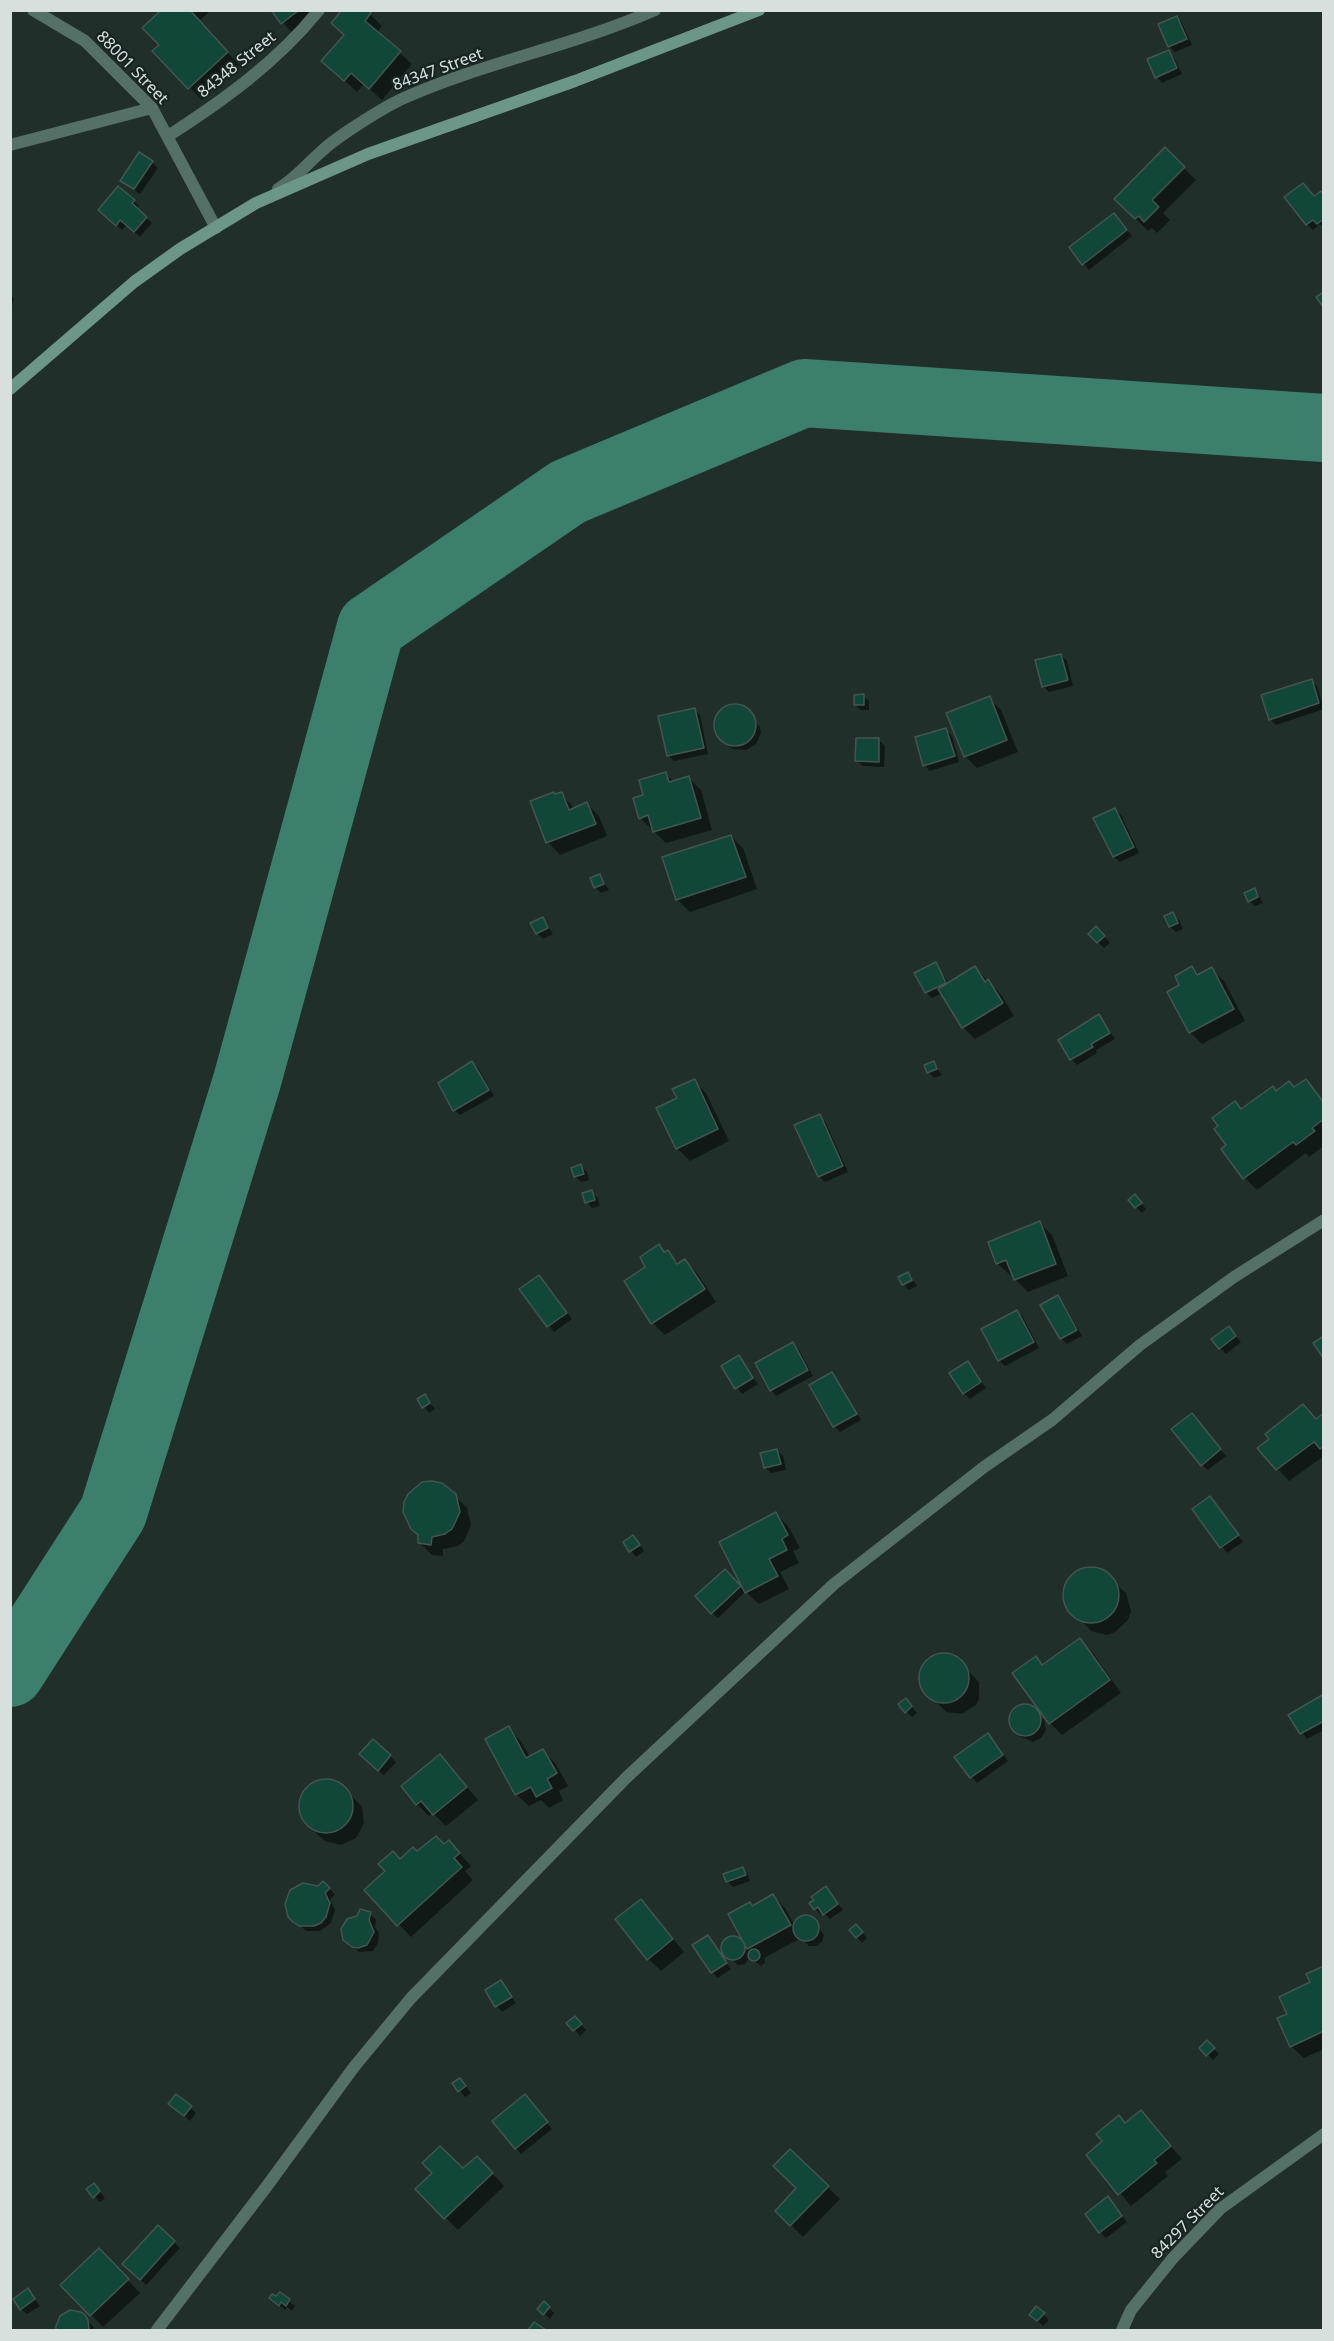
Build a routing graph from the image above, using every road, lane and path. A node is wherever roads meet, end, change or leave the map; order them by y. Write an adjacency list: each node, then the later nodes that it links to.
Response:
1 (33, 10): 5 (street, 88001 Street)
2 (319, 10): 6 (street, 84348 Street)
3 (655, 10): 8 (street, 84347 Street)
4 (759, 10): 8 (street)
5 (152, 108): 6 (street, 88001 Street); 7 (street)
6 (168, 136): 9 (street, 88001 Street)
7 (10, 145)
8 (256, 203): 9 (street)
9 (216, 228): 10 (street)
10 (10, 389)
11 (1323, 1221): 13 (street)
12 (1323, 2134): 14 (street, 84297 Street)
13 (157, 2331)
14 (1122, 2331)

